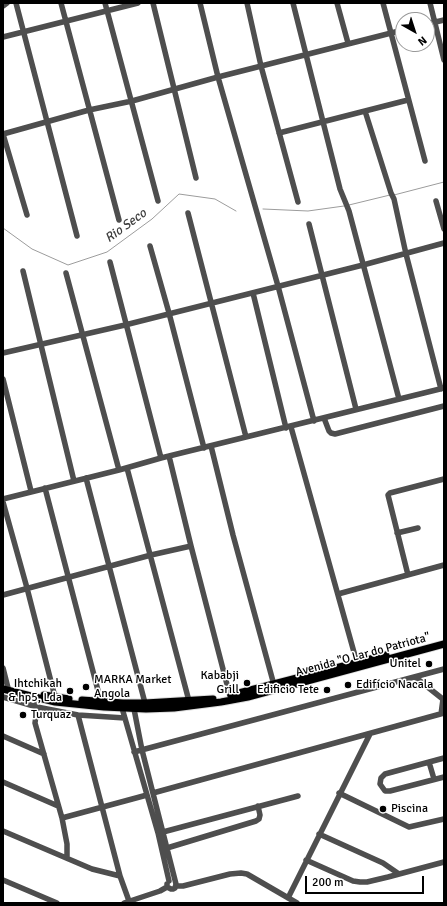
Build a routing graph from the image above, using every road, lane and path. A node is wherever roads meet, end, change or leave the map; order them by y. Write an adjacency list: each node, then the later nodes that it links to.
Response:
1 (7, 3): 12 (street)
2 (16, 3): 18 (street)
3 (61, 3): 15 (street)
4 (105, 3): 13 (street)
5 (138, 3): 13 (street)
6 (153, 3): 26 (street)
7 (200, 3): 25 (street)
8 (247, 3): 24 (street)
9 (293, 3): 22 (street)
10 (337, 3): 21 (street)
11 (383, 3): 19 (street)
12 (3, 6)
13 (107, 10): 15 (street); 28 (street)
14 (444, 20): 16 (street)
15 (66, 22): 18 (street); 29 (street)
16 (435, 22): 23 (street)
17 (395, 31): 19 (street)
18 (23, 32): 20 (street); 31 (street)
19 (391, 32): 21 (street); 27 (street)
20 (3, 38)
21 (348, 43): 22 (street)
22 (306, 54): 24 (street); 32 (street)
23 (444, 60)
24 (261, 66): 25 (street); 33 (street)
25 (218, 77): 26 (street); 54 (street)
26 (175, 90): 28 (street); 36 (street)
27 (408, 100): 30 (street); 35 (street)
28 (132, 101): 29 (street); 37 (street)
29 (89, 110): 31 (street); 42 (street)
30 (365, 111): 32 (street); 48 (street)
31 (46, 122): 34 (street); 45 (street)
32 (322, 122): 33 (street); 50 (street)
33 (279, 133): 39 (street)
34 (3, 134): 41 (street)
35 (425, 161)
36 (196, 178)
37 (158, 201)
38 (436, 201): 44 (street)
39 (298, 202)
40 (188, 213): 56 (street)
41 (27, 215)
42 (119, 220)
43 (309, 224): 53 (street)
44 (444, 229)
45 (77, 236)
46 (444, 243): 48 (street)
47 (150, 246): 57 (street)
48 (406, 254): 50 (street); 63 (street)
49 (110, 262): 58 (street)
50 (363, 265): 53 (street); 64 (street)
51 (23, 271): 60 (street)
52 (66, 273): 59 (street)
53 (322, 275): 54 (street); 66 (street)
54 (278, 286): 55 (street); 68 (street)
55 (253, 293): 56 (street); 69 (street)
56 (211, 303): 57 (street); 70 (street)
57 (169, 313): 58 (street); 72 (street)
58 (125, 325): 59 (street); 74 (street)
59 (82, 334): 60 (street); 76 (street)
60 (41, 344): 61 (street); 79 (street)
61 (3, 353)
62 (3, 378): 81 (street)
63 (442, 389): 64 (street)
64 (399, 399): 66 (street)
65 (444, 406): 67 (street)
66 (356, 410): 67 (street)
67 (324, 418): 68 (street)
68 (314, 421): 69 (street)
69 (289, 427): 70 (street); 94 (street)
70 (246, 437): 71 (street)
71 (211, 446): 72 (street); 101 (street)
72 (204, 448): 73 (street)
73 (169, 456): 74 (street); 86 (street)
74 (161, 458): 75 (street)
75 (127, 468): 76 (street); 87 (street)
76 (119, 470): 77 (street)
77 (86, 478): 79 (street); 88 (street)
78 (444, 479): 85 (street)
79 (74, 481): 80 (street)
80 (45, 488): 81 (street); 91 (street)
81 (32, 491): 82 (street)
82 (3, 499)
83 (3, 502): 92 (street)
84 (418, 528): 85 (street)
85 (397, 533): 90 (street)
86 (191, 546): 87 (street); 103 (street)
87 (151, 555): 88 (street); 108 (street)
88 (109, 566): 91 (street); 110 (street)
89 (444, 566): 90 (street)
90 (408, 575): 94 (street)
91 (68, 578): 92 (street); 109 (street)
92 (27, 588): 93 (street); 105 (street)
93 (3, 594)
94 (338, 594): 97 (street)
95 (444, 640): 97 (main road, Avenida "O Lar do Patriota")
96 (444, 644): 113 (main road, Avenida "O Lar do Patriota")
97 (357, 663): 101 (main road, Avenida "O Lar do Patriota")
98 (3, 668): 102 (street)
99 (444, 669): 100 (street)
100 (416, 677): 107 (street); 119 (street)
101 (274, 685): 103 (main road, Avenida "O Lar do Patriota")
102 (5, 688): 105 (main road, Avenida "O Lar do Patriota"); 106 (main road, Avenida "O Lar do Patriota")
103 (230, 696): 108 (main road, Avenida "O Lar do Patriota")
104 (3, 697): 111 (street)
105 (55, 697): 109 (main road, Avenida "O Lar do Patriota")
106 (36, 698): 111 (street); 112 (main road, Avenida "O Lar do Patriota")
107 (443, 699): 114 (street)
108 (189, 701): 110 (main road, Avenida "O Lar do Patriota")
109 (101, 702): 110 (main road, Avenida "O Lar do Patriota")
110 (145, 703)
111 (37, 707): 115 (street); 121 (street)
112 (122, 708): 113 (main road, Avenida "O Lar do Patriota"); 116 (street)
113 (134, 709): 119 (street)
114 (443, 713): 117 (street)
115 (78, 715): 116 (street); 132 (street)
116 (125, 718): 120 (street)
117 (370, 734): 127 (street); 128 (street)
118 (3, 736): 121 (street)
119 (142, 750): 120 (street); 128 (street)
120 (134, 752): 128 (street)
121 (44, 754): 130 (street)
122 (444, 758): 123 (street)
123 (429, 762): 125 (street); 125 (street)
124 (444, 777): 125 (street)
125 (434, 780)
126 (3, 782): 130 (street)
127 (339, 793): 134 (street); 137 (street)
128 (150, 794): 132 (street); 136 (street); 145 (street)
129 (298, 796): 131 (street)
130 (58, 806): 133 (street)
131 (258, 806): 136 (street); 138 (street)
132 (103, 808): 133 (street); 143 (street)
133 (62, 818): 139 (street)
134 (444, 819)
135 (3, 831): 139 (street)
136 (163, 832): 138 (street)
137 (319, 834): 140 (street); 142 (street)
138 (166, 848): 145 (street)
139 (67, 858): 143 (street)
140 (306, 860): 142 (street); 146 (street)
141 (444, 862): 142 (street)
142 (399, 874)
143 (120, 876): 147 (street)
144 (3, 880): 148 (street)
145 (172, 884): 146 (street); 147 (street)
146 (288, 898): 149 (street)
147 (126, 902)
148 (57, 903)
149 (297, 903)

